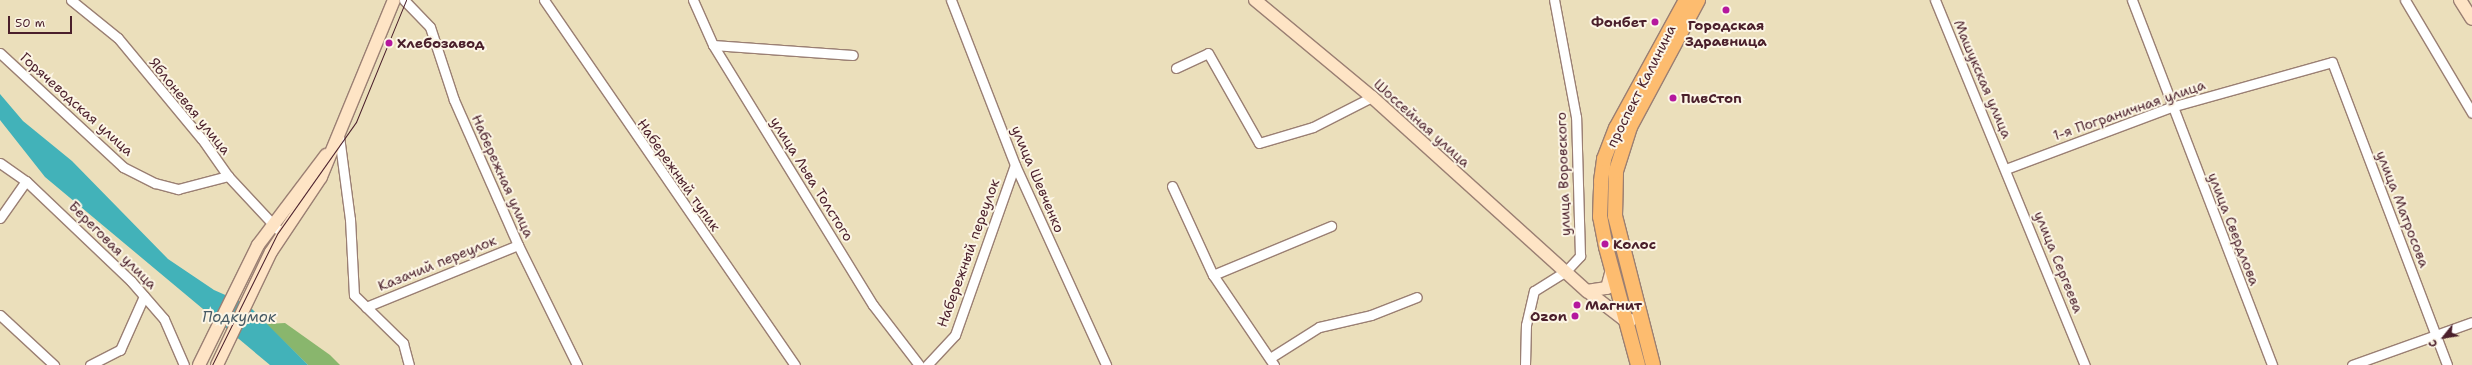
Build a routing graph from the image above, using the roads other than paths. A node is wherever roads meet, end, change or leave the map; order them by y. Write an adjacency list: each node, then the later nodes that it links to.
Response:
1 (71, 0): 28 (street, Яблоневая улица)
2 (394, 0): 24 (main road)
3 (404, 0): 35 (street, Набережная улица)
4 (544, 0): 56 (street, Набережный тупик)
5 (693, 0): 16 (street, улица Льва Толстого)
6 (951, 0): 26 (street, улица Шевченко)
7 (1254, 0): 21 (main road, Шоссейная улица)
8 (1554, 0): 37 (street, улица Воровского)
9 (1686, 0): 36 (main road, проспект Калинина)
10 (1698, 0): 44 (main road, проспект Калинина)
11 (1935, 0): 27 (street, Машукская улица)
12 (2132, 0): 22 (street, улица Свердлова)
13 (2460, 0): 15 (main road)
14 (2409, 1): 23 (street)
15 (2472, 19)
16 (713, 45): 18 (street); 57 (street, улица Льва Толстого)
17 (0, 53): 28 (street, Горячеводская улица)
18 (853, 55)
19 (2332, 62): 22 (street, 1-я Пограничная улица); 47 (street, улица Матросова)
20 (1176, 68): 21 (street)
21 (1372, 97): 37 (main road, Шоссейная улица)
22 (2170, 106): 27 (street, 1-я Пограничная улица); 64 (street, улица Свердлова)
23 (2472, 113)
24 (339, 136): 32 (main road); 34 (main road); 42 (street)
25 (0, 162): 29 (street, Береговая улица)
26 (1015, 165): 58 (street, Набережный переулок); 59 (street, улица Шевченко)
27 (2006, 169): 63 (street, улица Сергеева)
28 (228, 176): 32 (street, Яблоневая улица)
29 (26, 180): 31 (street); 40 (street, Береговая улица)
30 (1172, 186): 38 (street)
31 (0, 218)
32 (272, 224): 34 (street, Яблоневая улица); 52 (main road)
33 (1331, 226): 38 (street)
34 (282, 234): 53 (main road)
35 (518, 245): 42 (street, Казачий переулок); 55 (street, Набережная улица)
36 (1612, 268): 39 (main road, проспект Калинина); 45 (main road, проспект Калинина)
37 (1566, 271): 39 (main road, Шоссейная улица); 60 (street)
38 (1214, 275): 48 (street)
39 (1587, 291): 45 (main road, Шоссейная улица)
40 (144, 296): 50 (street); 51 (street, Береговая улица)
41 (1417, 297): 48 (street)
42 (366, 307): 54 (street)
43 (0, 315): 49 (street)
44 (1639, 317): 45 (main road); 62 (main road, проспект Калинина)
45 (1626, 321): 61 (main road, проспект Калинина)
46 (2472, 322): 47 (street)
47 (2436, 336): 65 (street); 66 (street, улица Матросова)
48 (1272, 362)
49 (54, 365)
50 (90, 365)
51 (184, 365)
52 (199, 365)
53 (217, 365)
54 (409, 365)
55 (577, 365)
56 (794, 365)
57 (919, 365)
58 (927, 365)
59 (1106, 365)
60 (1525, 365)
61 (1638, 365)
62 (1653, 365)
63 (2085, 365)
64 (2272, 365)
65 (2352, 365)
66 (2448, 365)

